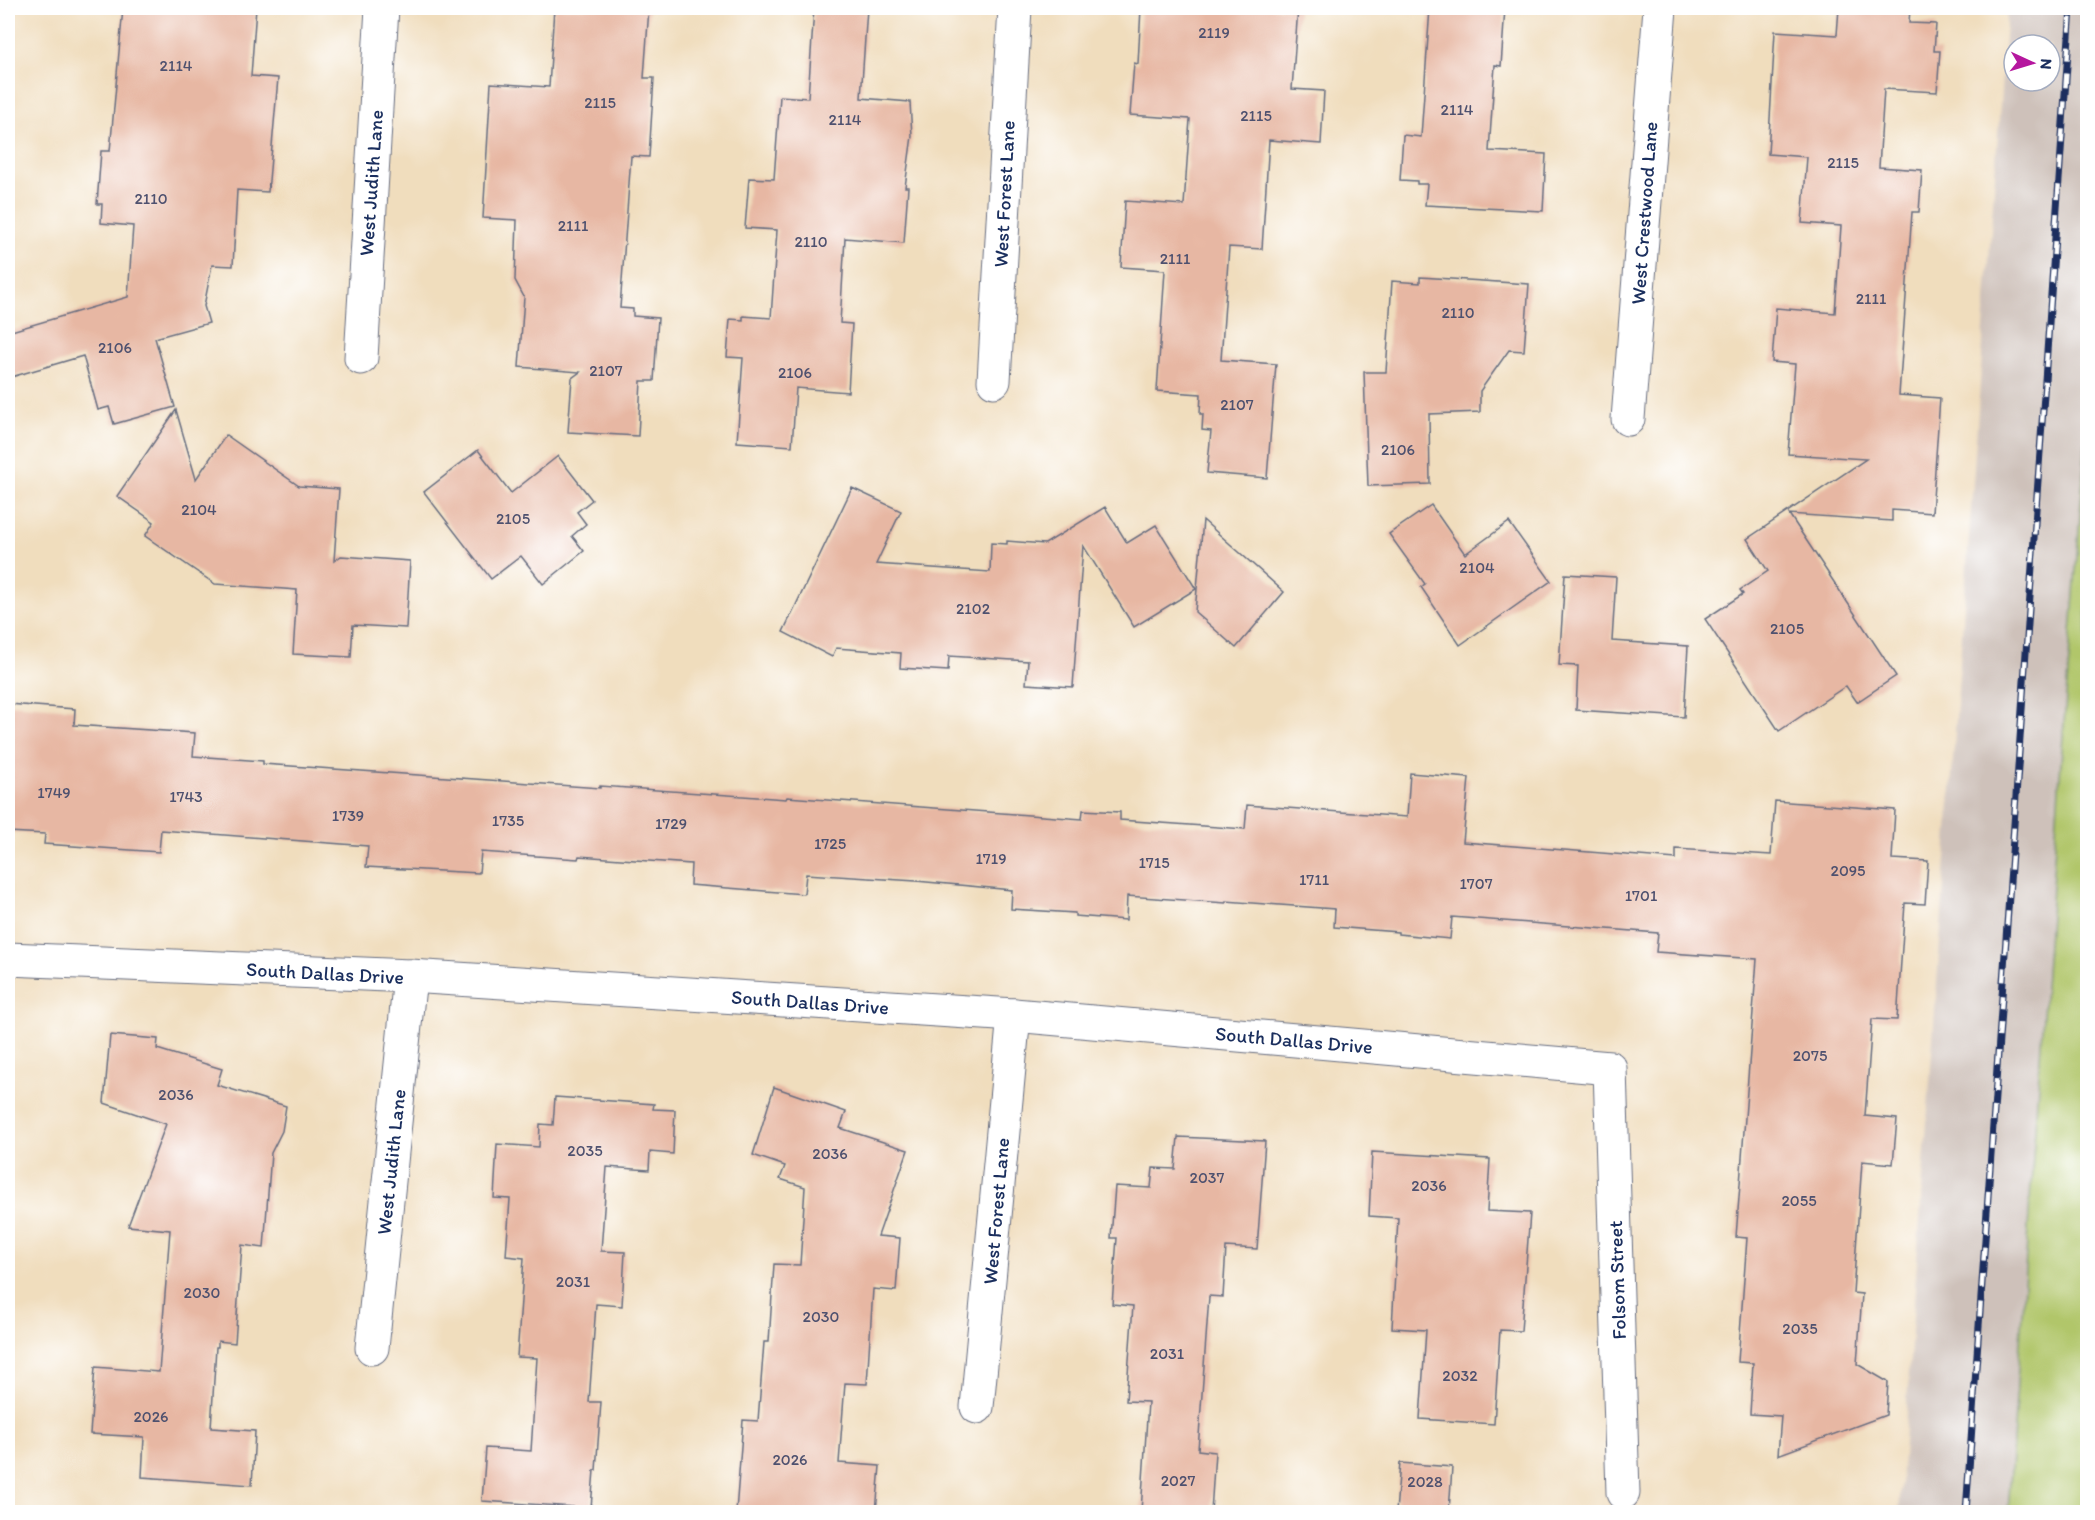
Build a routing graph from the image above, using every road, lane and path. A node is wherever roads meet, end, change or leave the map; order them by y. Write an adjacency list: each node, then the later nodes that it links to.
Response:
1 (382, 8): 4 (street, West Judith Lane)
2 (1015, 8): 5 (street, West Forest Lane)
3 (1660, 8): 6 (street, West Crestwood Lane)
4 (361, 358)
5 (994, 381)
6 (1628, 419)
7 (8, 959): 8 (street, South Dallas Drive)
8 (410, 976): 9 (street, South Dallas Drive); 11 (street, West Judith Lane)
9 (1014, 1015): 10 (street, South Dallas Drive); 12 (street, West Forest Lane)
10 (1610, 1068): 13 (street, Folsom Street)
11 (372, 1348)
12 (977, 1407)
13 (1623, 1493)

